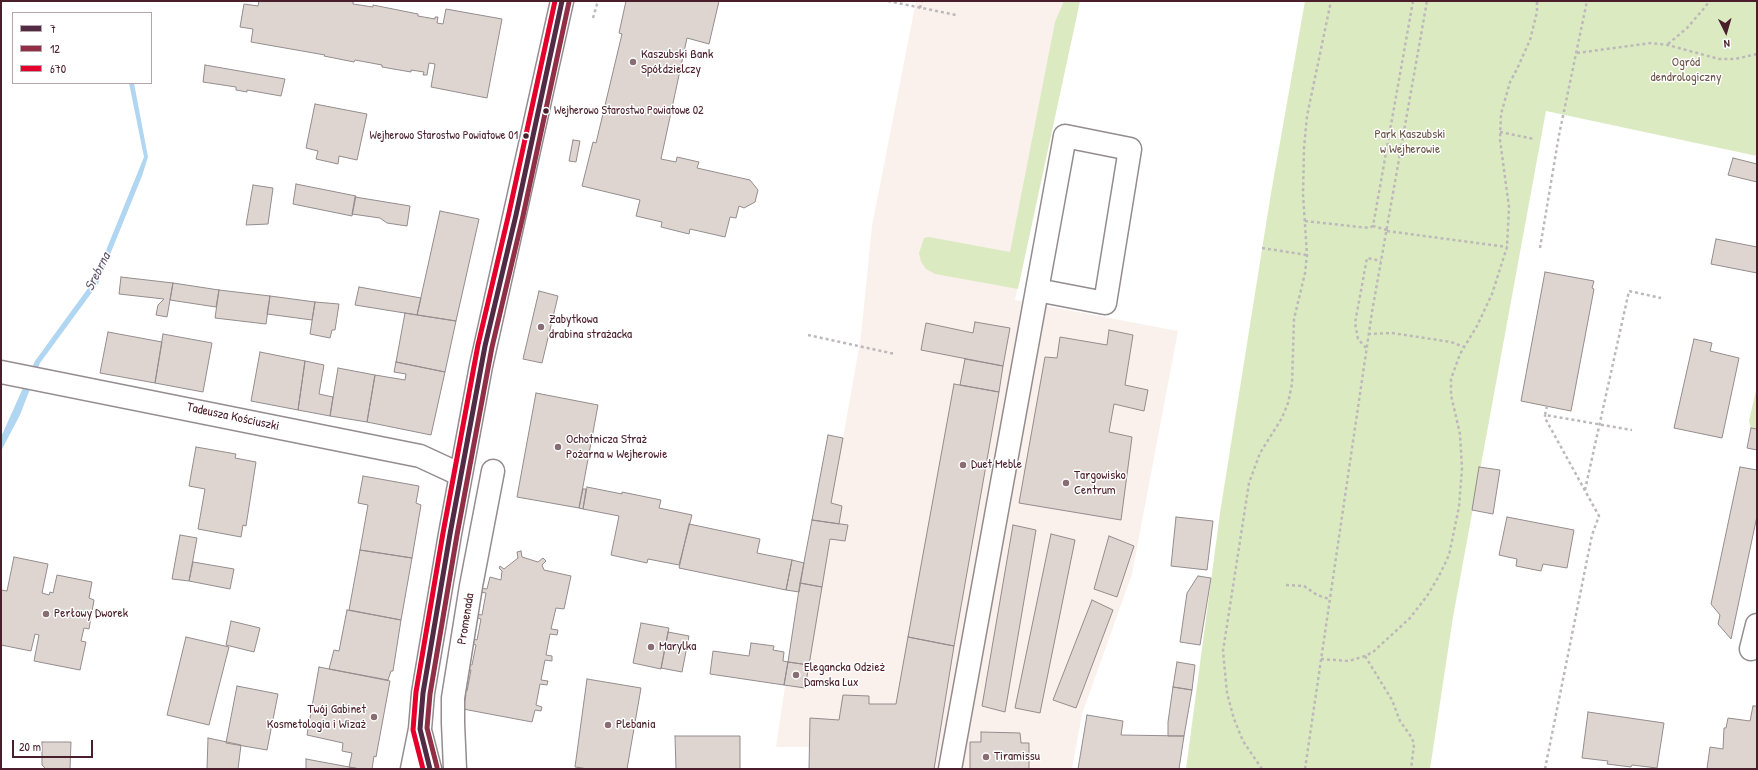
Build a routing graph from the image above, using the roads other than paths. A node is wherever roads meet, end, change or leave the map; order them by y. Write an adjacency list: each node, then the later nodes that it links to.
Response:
1 (562, 1): 5 (street)
2 (1037, 290): 2 (street); 12 (street)
3 (1, 372): 5 (street, Tadeusza Kościuszki)
4 (492, 471): 11 (street, Promenada)
5 (462, 475): 8 (street)
6 (1757, 625): 7 (street)
7 (1752, 648)
8 (420, 729): 9 (street); 10 (street)
9 (412, 769)
10 (430, 769)
11 (455, 769)
12 (950, 769)

